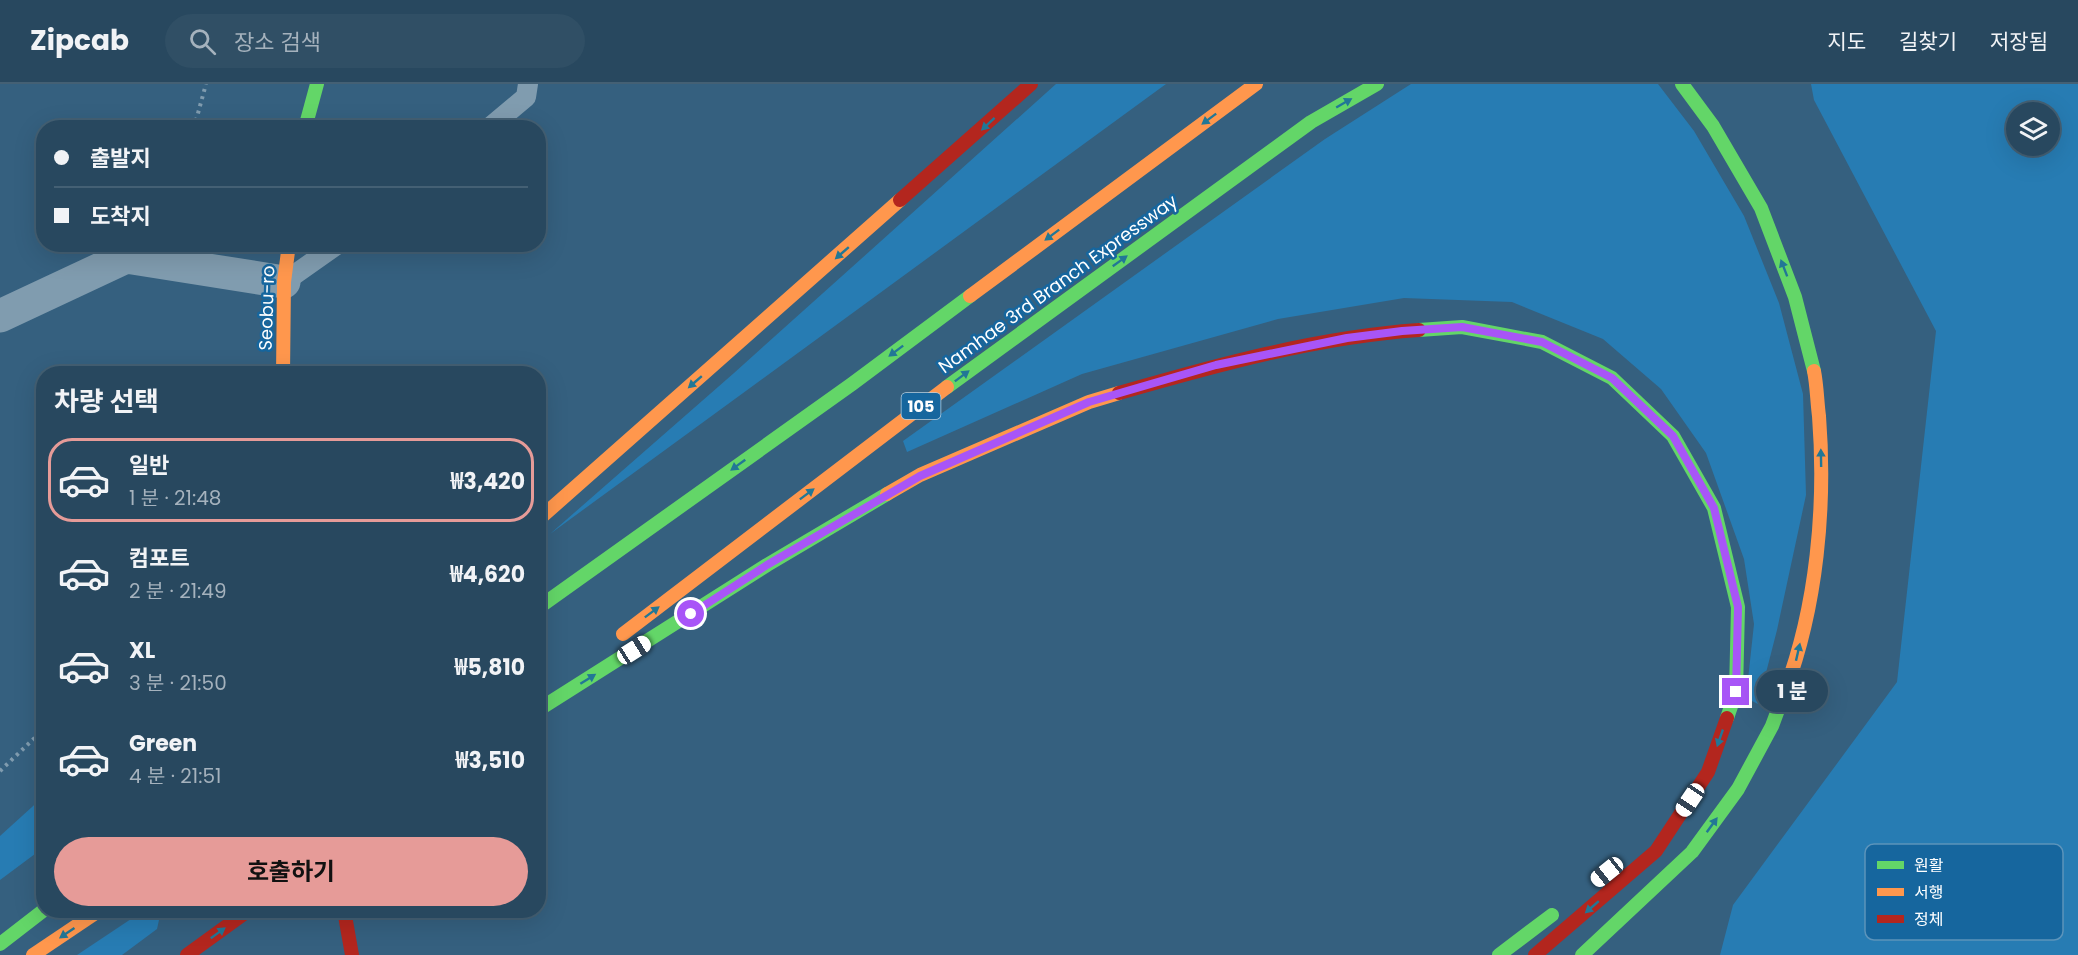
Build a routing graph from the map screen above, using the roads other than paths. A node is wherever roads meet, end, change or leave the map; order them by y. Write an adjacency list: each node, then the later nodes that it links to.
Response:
1 (317, 84): 7 (main road)
2 (528, 84): 8 (lane)
3 (1031, 84): 14 (main road, one-way to 14)
4 (1256, 84): 15 (main road, one-way to 15)
5 (1377, 84): 16 (main road, Namhae 3rd Branch Expressway / 105, one-way to 5)
6 (1682, 84): 22 (main road, one-way to 6)
7 (307, 120)
8 (499, 120)
9 (288, 252): 11 (main road, Seobu-ro)
10 (327, 252): 11 (lane)
11 (284, 282): 12 (street); 13 (main road, Seobu-ro)
12 (0, 316)
13 (283, 366)
14 (546, 513)
15 (546, 602)
16 (613, 641)
17 (576, 670): 18 (main road)
18 (546, 693)
19 (546, 705): 20 (main road, one-way to 20)
20 (1681, 814): 21 (main road); 33 (main road, one-way to 33)
21 (1644, 843)
22 (1692, 852): 34 (main road); 35 (main road)
23 (1562, 907): 32 (main road)
24 (36, 916): 28 (main road)
25 (88, 918): 29 (main road, one-way to 29)
26 (238, 918): 30 (main road, one-way to 26)
27 (345, 918): 31 (main road)
28 (0, 944)
29 (33, 955)
30 (187, 955)
31 (352, 955)
32 (1499, 955)
33 (1535, 955)
34 (1582, 955)
35 (1598, 955)

